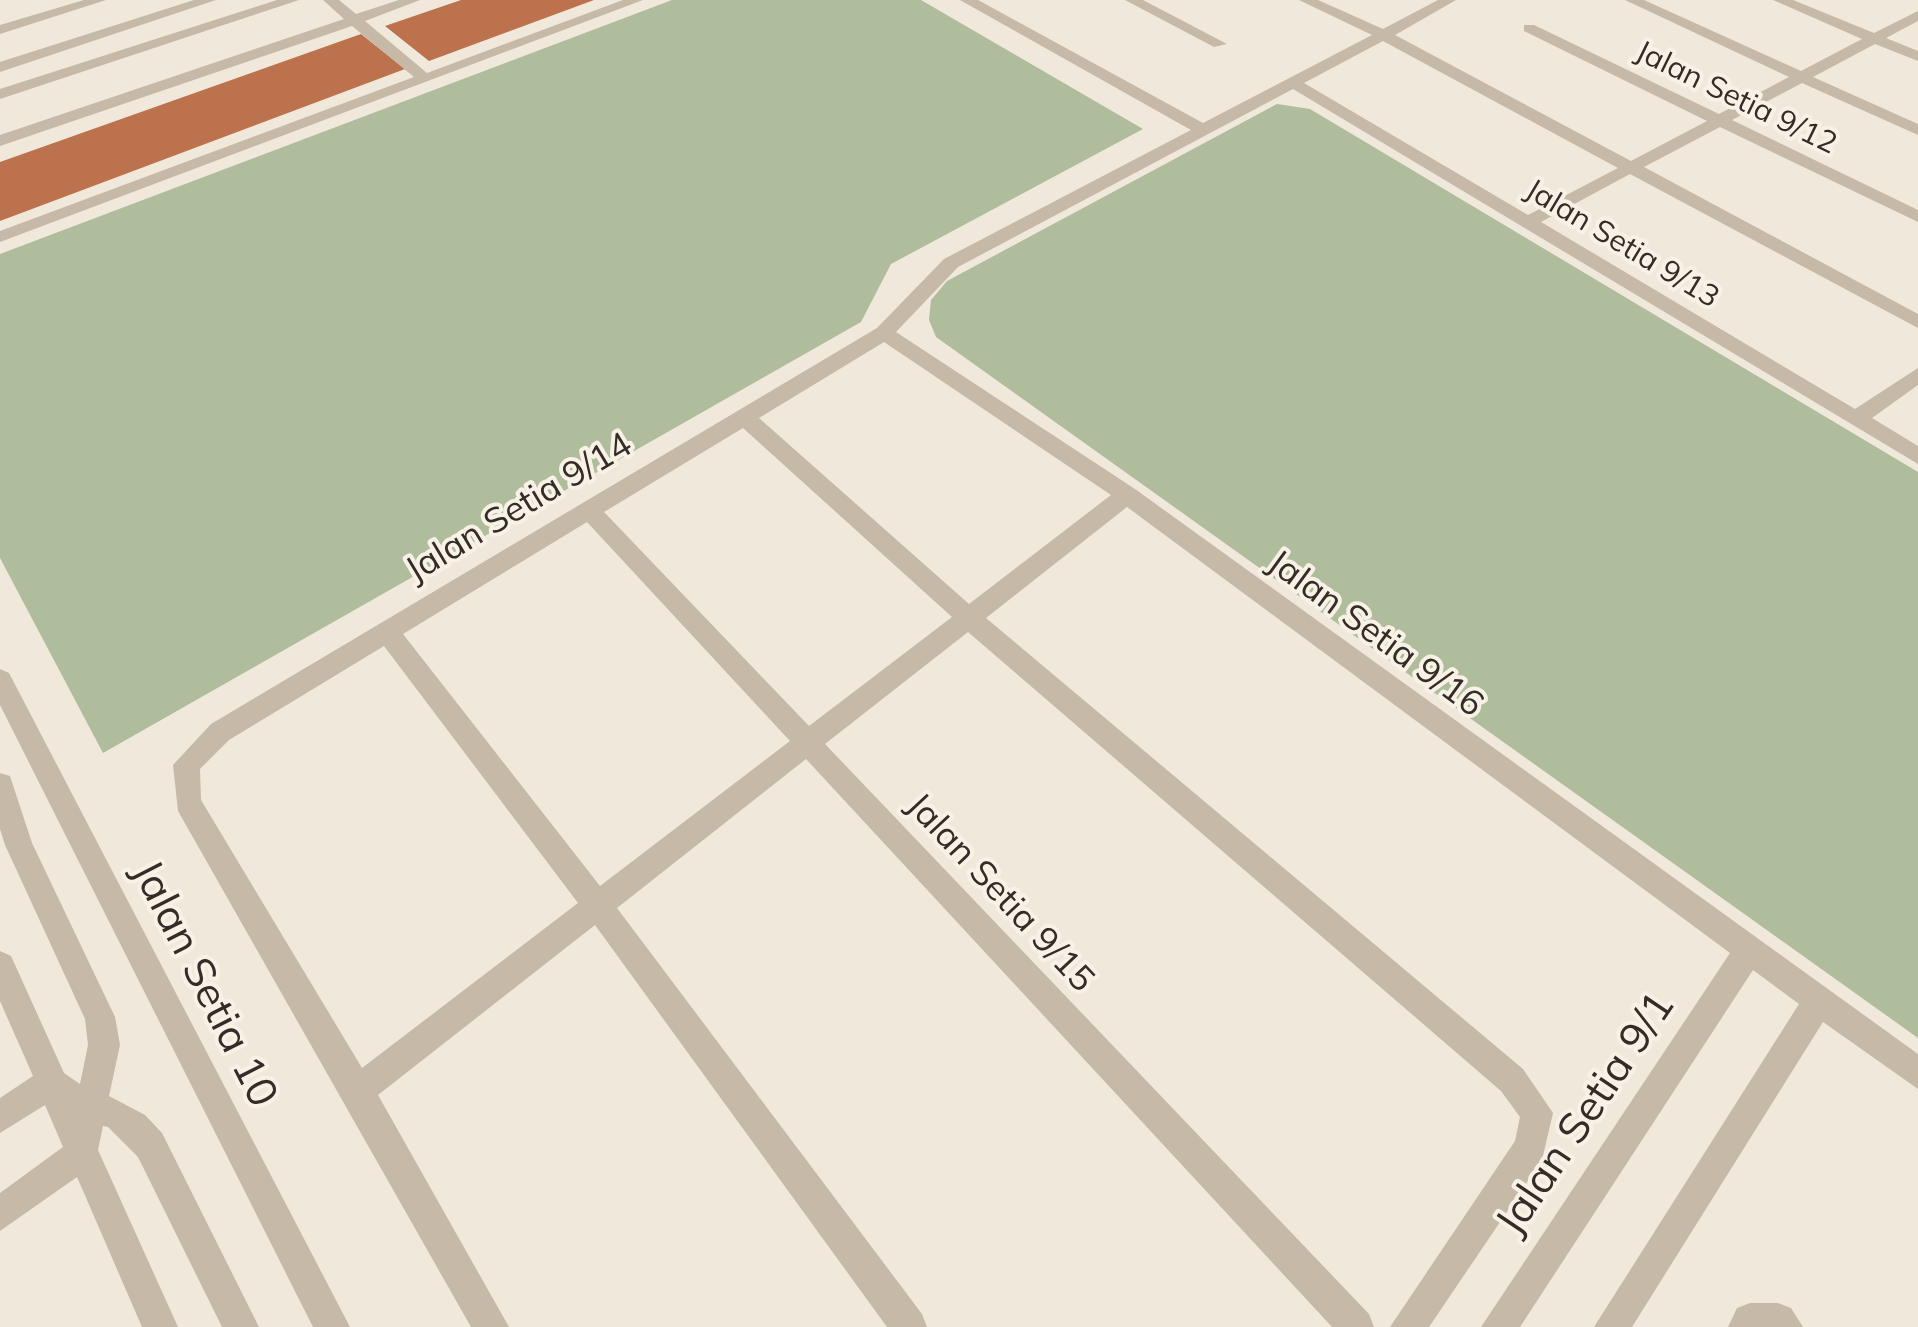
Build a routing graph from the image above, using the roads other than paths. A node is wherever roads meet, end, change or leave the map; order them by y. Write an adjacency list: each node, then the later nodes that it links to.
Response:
1 (99, 0): 16 (street)
2 (292, 0): 25 (street)
3 (330, 0): 14 (street)
4 (413, 0): 14 (street)
5 (636, 0): 23 (street)
6 (968, 0): 27 (street)
7 (1132, 0): 19 (street)
8 (1306, 0): 17 (street)
9 (1449, 0): 17 (street, Jalan Setia 9/14)
10 (1632, 0): 22 (street)
11 (1780, 0): 18 (street)
12 (196, 2): 21 (street)
13 (1918, 15): 18 (street)
14 (354, 20): 23 (street); 29 (street)
15 (1530, 28): 26 (street, Jalan Setia 9/12)
16 (0, 30)
17 (1384, 35): 24 (street, Jalan Setia 9/14); 30 (street)
18 (1874, 38): 20 (street); 22 (street)
19 (1218, 44)
20 (1918, 56)
21 (0, 67)
22 (1802, 77): 26 (street); 28 (street)
23 (425, 78): 33 (street)
24 (1294, 83): 27 (street, Jalan Setia 9/14); 32 (street, Jalan Setia 9/13)
25 (0, 94)
26 (1720, 120): 30 (street); 31 (street, Jalan Setia 9/12)
27 (1202, 129): 35 (street, Jalan Setia 9/14)
28 (1918, 130)
29 (0, 141)
30 (1630, 168): 32 (street); 34 (street)
31 (1918, 217)
32 (1528, 222): 38 (street, Jalan Setia 9/13)
33 (0, 237)
34 (1918, 322)
35 (884, 333): 37 (street, Jalan Setia 9/14); 40 (street, Jalan Setia 9/16)
36 (1918, 375): 38 (street)
37 (744, 417): 41 (street, Jalan Setia 9/14); 42 (street)
38 (1856, 420): 39 (street, Jalan Setia 9/13)
39 (1918, 456)
40 (1127, 496): 42 (street); 48 (street, Jalan Setia 9/16)
41 (589, 510): 43 (street, Jalan Setia 9/14); 45 (street, Jalan Setia 9/15)
42 (968, 617): 45 (street); 64 (street)
43 (386, 631): 47 (street); 53 (street, Jalan Setia 9/14)
44 (2, 693): 60 (street, Jalan Setia 10)
45 (806, 741): 47 (street); 63 (street, Jalan Setia 9/15)
46 (0, 785): 54 (street)
47 (597, 904): 53 (street); 62 (street)
48 (1749, 950): 50 (street, Jalan Setia 9/16); 65 (street, Jalan Setia 9/1)
49 (0, 966): 52 (street)
50 (1819, 1000): 51 (street, Jalan Setia 9/16); 66 (street)
51 (1918, 1073)
52 (50, 1083): 54 (street); 55 (street); 56 (street)
53 (358, 1090): 61 (street, Jalan Setia 9/14)
54 (88, 1106): 56 (street); 59 (street)
55 (0, 1118)
56 (80, 1154): 57 (street); 58 (street)
57 (0, 1214)
58 (160, 1327)
59 (241, 1327)
60 (332, 1327)
61 (491, 1327)
62 (909, 1327)
63 (1356, 1327)
64 (1408, 1327)
65 (1499, 1327)
66 (1612, 1327)

